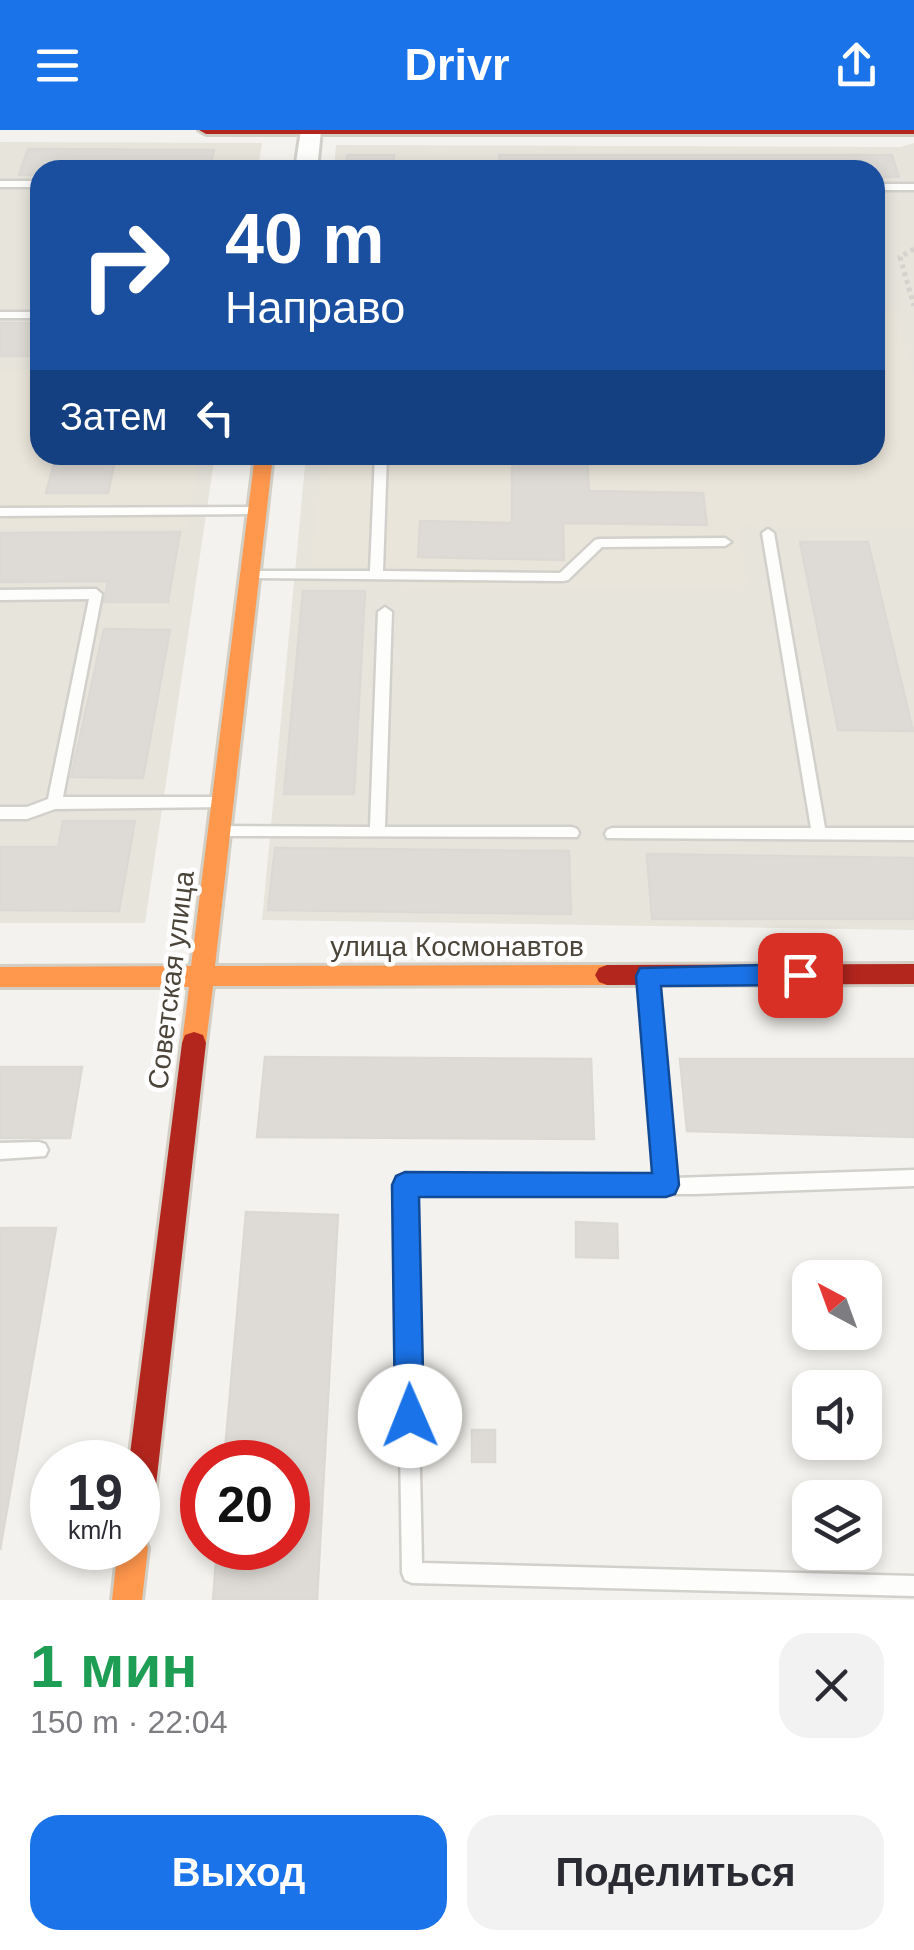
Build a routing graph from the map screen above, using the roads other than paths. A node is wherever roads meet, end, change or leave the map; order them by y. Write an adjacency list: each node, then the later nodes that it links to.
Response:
1 (206, 130): 2 (street)
2 (311, 130): 3 (street); 4 (street)
3 (912, 136)
4 (307, 160)
5 (0, 184): 6 (lane)
6 (30, 184)
7 (885, 187): 8 (lane)
8 (914, 187)
9 (0, 315): 10 (lane)
10 (30, 315)
11 (263, 465): 13 (street, Советская улица)
12 (382, 465): 18 (lane)
13 (256, 511): 14 (lane); 17 (street, Советская улица)
14 (0, 512)
15 (768, 533): 28 (lane)
16 (725, 542): 18 (lane)
17 (248, 575): 18 (lane); 22 (street, Советская улица)
18 (376, 576)
19 (0, 595): 21 (lane)
20 (385, 612): 25 (lane)
21 (56, 803): 22 (lane); 23 (lane)
22 (222, 803): 24 (street, Советская улица)
23 (0, 813)
24 (219, 832): 25 (lane); 33 (street, Советская улица)
25 (377, 832): 26 (lane)
26 (572, 834)
27 (612, 834): 28 (lane)
28 (820, 834): 29 (lane)
29 (914, 834)
30 (914, 974): 32 (street, улица Космонавтов)
31 (0, 976): 33 (street, улица Космонавтов)
32 (648, 976): 33 (street, улица Космонавтов); 37 (lane)
33 (202, 977): 38 (street, Советская улица)
34 (39, 1150): 35 (lane)
35 (0, 1151)
36 (914, 1178): 37 (lane)
37 (666, 1185): 40 (lane)
38 (147, 1440)
39 (130, 1570): 41 (street)
40 (914, 1586)
41 (127, 1600)

